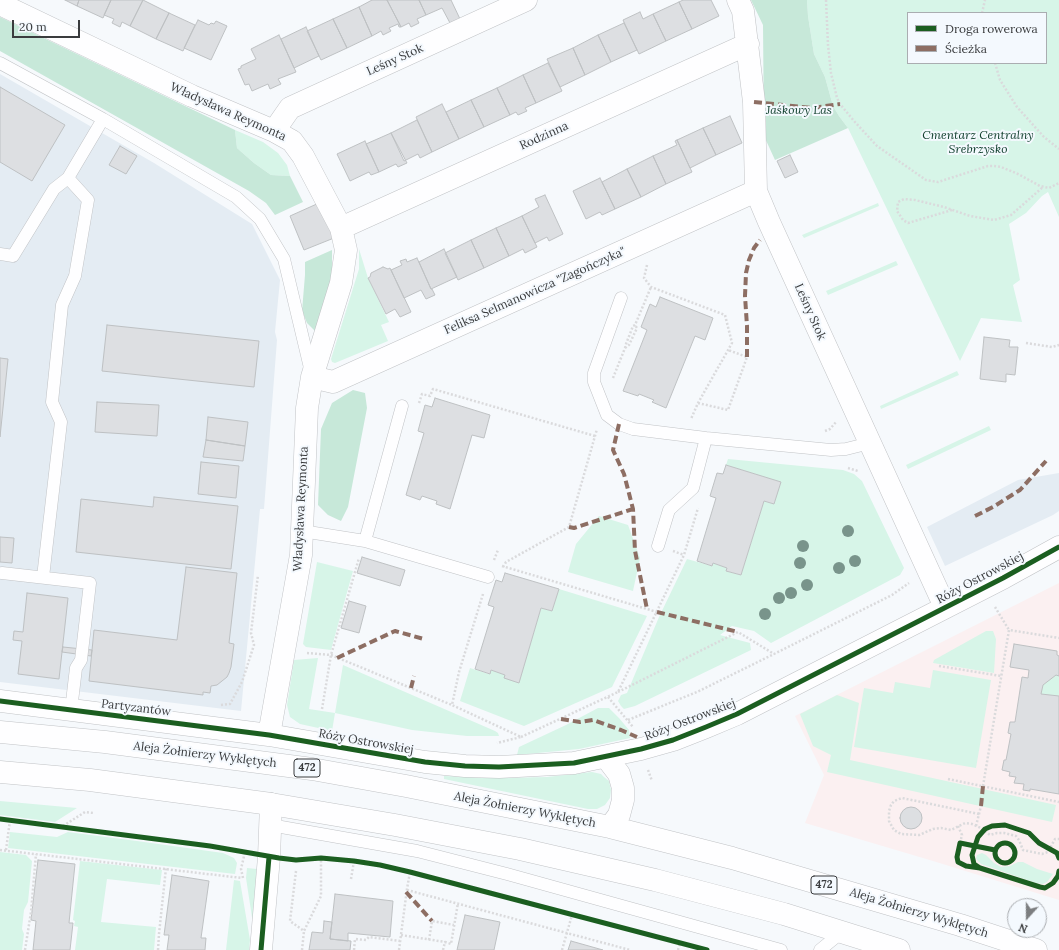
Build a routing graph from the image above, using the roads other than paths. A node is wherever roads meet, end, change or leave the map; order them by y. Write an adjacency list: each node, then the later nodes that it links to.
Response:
1 (526, 0): 7 (street, Leśny Stok)
2 (738, 0): 4 (street, Leśny Stok)
3 (0, 4): 7 (street, Władysława Reymonta)
4 (748, 44): 9 (street, Leśny Stok); 10 (street, Rodzinna)
5 (0, 63): 6 (lane, Władysława Reymonta)
6 (103, 119): 8 (lane); 13 (lane, Władysława Reymonta)
7 (274, 131): 10 (street, Władysława Reymonta)
8 (68, 178): 11 (lane); 22 (lane)
9 (756, 191): 13 (street, Feliksa Selmanowicza "Zagończyka"); 16 (street, Leśny Stok)
10 (341, 228): 13 (street, Władysława Reymonta)
11 (0, 254)
12 (621, 298): 15 (lane)
13 (312, 377): 17 (street, Władysława Reymonta)
14 (402, 406): 18 (lane)
15 (706, 438): 16 (lane); 19 (lane)
16 (870, 443): 24 (street, Leśny Stok)
17 (302, 531): 18 (lane); 28 (street, Władysława Reymonta)
18 (365, 541): 23 (lane)
19 (658, 546)
20 (1059, 547): 24 (street, Róży Ostrowskiej)
21 (2, 573): 22 (lane)
22 (43, 577): 26 (lane)
23 (488, 577)
24 (945, 608): 29 (street, Róży Ostrowskiej)
25 (0, 701): 26 (street, Partyzantów)
26 (71, 710): 28 (street, Partyzantów)
27 (0, 732): 32 (street, Aleja Żołnierzy Wyklętych / 472)
28 (270, 735): 29 (street, Róży Ostrowskiej)
29 (606, 756): 32 (street)
30 (0, 772): 31 (street)
31 (271, 815): 33 (street); 34 (street); 35 (lane)
32 (610, 827): 38 (street, Aleja Żołnierzy Wyklętych / 472)
33 (842, 932): 36 (lane); 37 (street)
34 (261, 950)
35 (781, 950)
36 (820, 950)
37 (899, 950)
38 (1036, 950)

